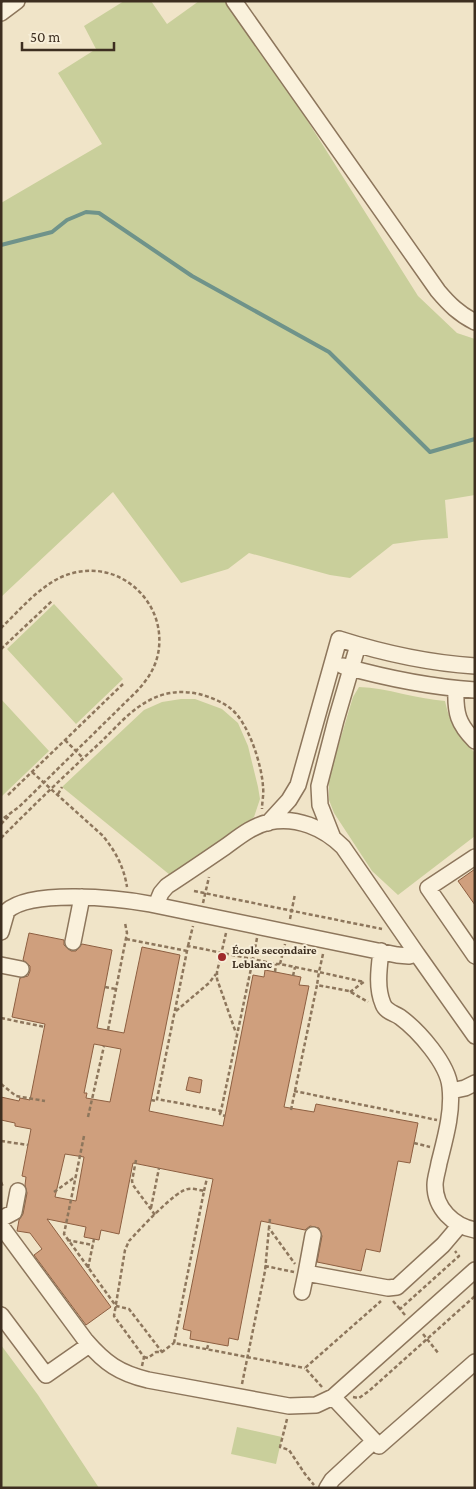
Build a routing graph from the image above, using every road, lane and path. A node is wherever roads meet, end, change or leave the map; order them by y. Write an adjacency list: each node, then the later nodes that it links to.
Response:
1 (17, 1): 3 (street)
2 (241, 4): 4 (street)
3 (1, 13)
4 (475, 322)
5 (52, 601): 8 (path)
6 (1, 628): 17 (path)
7 (358, 645): 9 (street); 10 (street); 11 (street)
8 (4, 648)
9 (332, 662): 11 (street); 27 (street)
10 (475, 666)
11 (352, 668): 13 (street); 29 (street)
12 (124, 684): 15 (path)
13 (456, 689): 14 (street); 16 (street)
14 (475, 690)
15 (65, 740): 17 (path); 19 (path)
16 (475, 741)
17 (76, 751): 18 (path); 20 (path)
18 (83, 758): 22 (path); 25 (path)
19 (32, 772): 20 (path); 24 (path)
20 (44, 782): 22 (path); 26 (path)
21 (62, 787): 23 (path)
22 (51, 788): 23 (path); 28 (path)
23 (58, 794): 32 (path)
24 (8, 795)
25 (262, 806)
26 (1, 822)
27 (268, 823): 29 (street); 37 (street)
28 (1, 838)
29 (333, 838): 55 (street)
30 (475, 857): 56 (street)
31 (209, 877): 34 (path)
32 (127, 886)
33 (194, 891): 34 (path)
34 (205, 894): 38 (path); 39 (path)
35 (295, 894): 39 (path)
36 (82, 897): 37 (street); 45 (street); 48 (street)
37 (156, 905): 38 (street)
38 (200, 907): 41 (street); 50 (path)
39 (292, 911): 40 (path); 44 (path)
40 (290, 918)
41 (229, 920): 43 (street); 54 (path)
42 (125, 923): 46 (path)
43 (260, 926): 47 (street); 57 (path)
44 (382, 929)
45 (1, 932)
46 (126, 939): 49 (path); 70 (path)
47 (327, 940): 53 (street); 64 (path)
48 (73, 942)
49 (162, 946): 51 (path); 52 (path)
50 (188, 946): 52 (path); 54 (path)
51 (161, 951)
52 (188, 951): 73 (path)
53 (381, 951): 55 (street); 83 (street)
54 (221, 952): 57 (path); 62 (path)
55 (417, 954): 78 (street)
56 (475, 956)
57 (253, 959): 58 (path); 77 (path)
58 (276, 964): 60 (path); 63 (path)
59 (1, 965): 61 (street)
60 (295, 967): 64 (path); 65 (path)
61 (22, 969)
62 (217, 972): 73 (path); 77 (path)
63 (275, 972)
64 (319, 972): 67 (path); 68 (path)
65 (294, 976)
66 (370, 978): 67 (path)
67 (364, 982): 71 (path)
68 (316, 985): 71 (path); 82 (path)
69 (105, 987): 70 (path)
70 (116, 989): 76 (path)
71 (350, 992): 72 (path)
72 (374, 1006)
73 (175, 1012): 84 (path)
74 (1, 1018): 75 (path)
75 (44, 1027)
76 (108, 1030)
77 (237, 1034): 88 (path)
78 (475, 1036)
79 (104, 1046): 91 (path)
80 (475, 1083): 83 (street)
81 (1, 1084): 86 (path)
82 (294, 1091): 87 (path); 89 (path)
83 (450, 1091): 111 (street)
84 (157, 1099): 85 (path); 88 (path)
85 (151, 1100)
86 (45, 1101)
87 (291, 1110)
88 (221, 1111): 90 (path)
89 (441, 1115)
90 (225, 1116)
91 (88, 1117)
92 (84, 1136): 99 (path)
93 (1, 1140): 95 (path)
94 (414, 1143): 96 (path)
95 (28, 1145)
96 (434, 1148)
97 (136, 1160): 106 (path)
98 (159, 1168): 106 (path)
99 (76, 1176): 105 (path); 116 (path)
100 (207, 1178): 104 (path)
101 (1, 1182): 102 (path)
102 (3, 1187)
103 (18, 1191): 108 (street)
104 (204, 1191): 107 (path); 131 (path)
105 (54, 1192)
106 (150, 1209): 107 (path)
107 (155, 1215): 125 (path)
108 (1, 1219)
109 (270, 1219): 112 (path)
110 (1, 1226): 132 (street)
111 (460, 1226): 113 (street); 122 (street)
112 (269, 1228): 119 (path); 122 (path)
113 (475, 1230)
114 (313, 1234): 122 (street)
115 (94, 1239): 117 (path)
116 (67, 1240): 117 (path); 120 (path)
117 (93, 1245): 120 (path)
118 (452, 1247): 126 (path)
119 (265, 1266): 122 (path); 137 (path)
120 (88, 1268): 125 (path)
121 (475, 1270): 141 (street)
122 (300, 1272): 123 (street); 123 (path)
123 (297, 1286)
124 (475, 1296): 129 (path)
125 (116, 1306): 134 (path); 136 (path)
126 (400, 1309): 127 (path); 139 (path)
127 (403, 1313)
128 (1, 1315): 132 (street)
129 (427, 1339): 135 (path); 141 (path)
130 (208, 1342): 133 (path)
131 (174, 1343): 133 (path); 134 (path)
132 (89, 1345): 142 (street)
133 (207, 1349): 137 (path)
134 (162, 1352): 136 (path)
135 (439, 1354)
136 (144, 1357): 140 (path)
137 (247, 1357): 139 (path); 142 (path)
138 (475, 1362): 144 (street)
139 (305, 1368): 141 (path)
140 (141, 1370)
141 (335, 1394): 143 (street); 144 (street)
142 (240, 1397): 143 (street)
143 (289, 1406): 145 (path)
144 (374, 1441): 146 (street)
145 (317, 1488)
146 (327, 1488)

